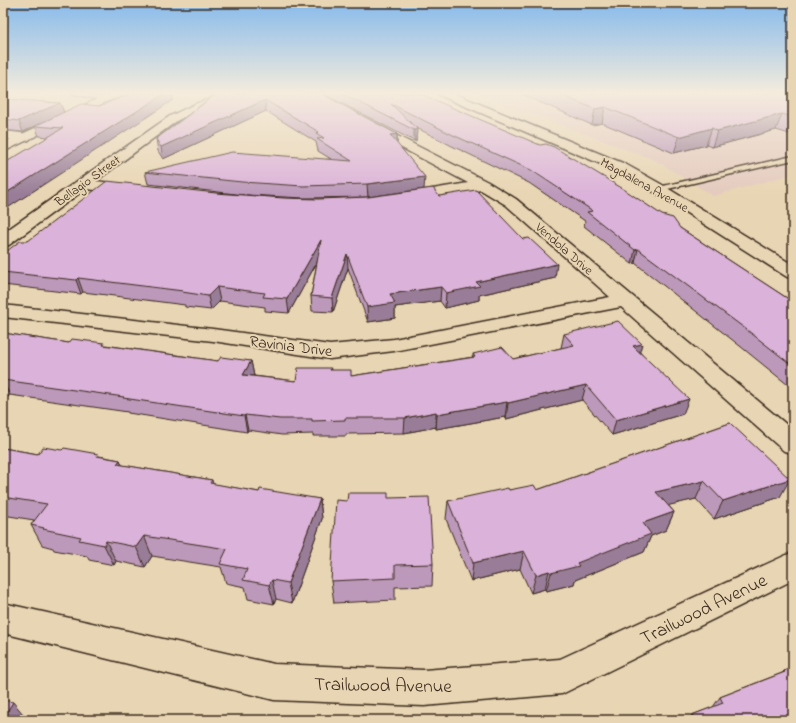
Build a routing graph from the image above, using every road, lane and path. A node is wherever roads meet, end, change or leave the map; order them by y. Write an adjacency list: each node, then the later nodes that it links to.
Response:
1 (46, 127): 6 (street)
2 (162, 127): 9 (street, Bellagio Street)
3 (373, 127): 10 (street, Vendola Drive)
4 (524, 127): 11 (street, Magdalena Avenue)
5 (3, 135): 6 (street)
6 (25, 137): 7 (street)
7 (3, 148)
8 (793, 158): 11 (lane)
9 (81, 184): 12 (street); 14 (street, Bellagio Street)
10 (483, 185): 13 (street); 16 (street, Vendola Drive)
11 (659, 189): 15 (street, Magdalena Avenue)
12 (141, 190)
13 (391, 200)
14 (3, 241)
15 (793, 273)
16 (625, 300): 17 (street, Ravinia Drive); 18 (street, Vendola Drive)
17 (3, 311)
18 (793, 444)
19 (793, 565): 20 (street, Trailwood Avenue)
20 (3, 618)

